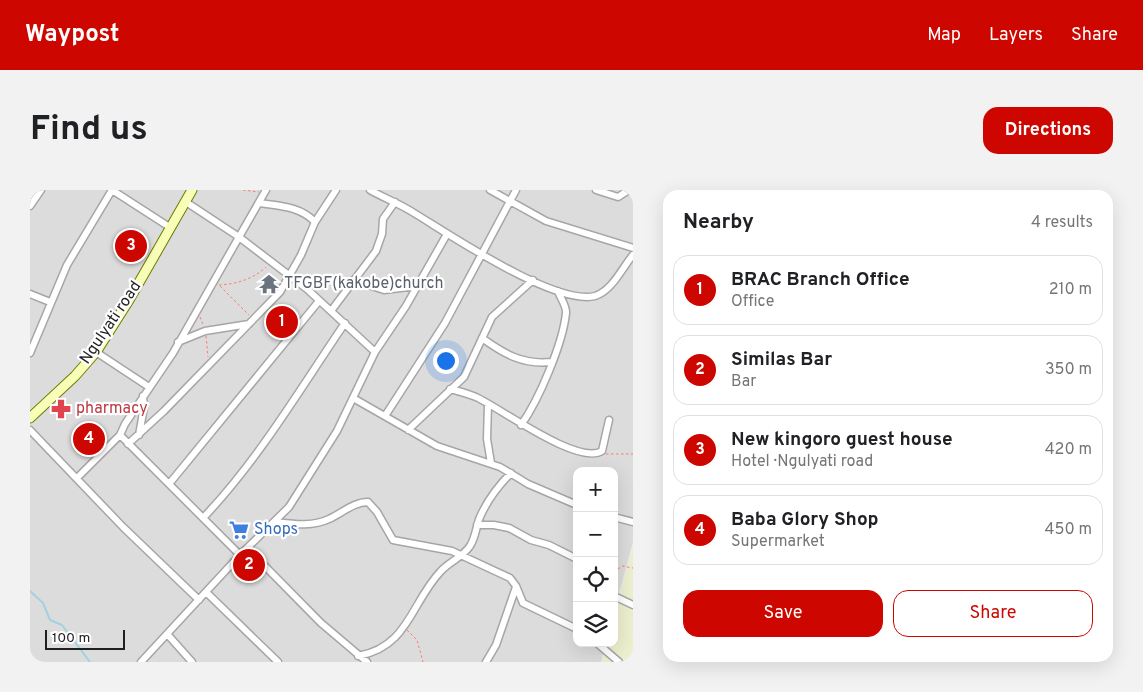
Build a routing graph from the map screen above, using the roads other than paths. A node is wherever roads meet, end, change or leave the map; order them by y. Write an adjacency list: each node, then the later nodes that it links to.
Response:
1 (41, 190): 15 (street)
2 (112, 190): 17 (street); 30 (street)
3 (192, 190): 12 (main road, Ngulyati road)
4 (265, 190): 14 (street)
5 (336, 190): 16 (street)
6 (370, 190): 13 (street)
7 (490, 190): 11 (street)
8 (516, 190): 11 (street)
9 (596, 190): 10 (street)
10 (629, 190)
11 (510, 200): 20 (street); 21 (street)
12 (186, 202): 17 (main road, Ngulyati road); 19 (street)
13 (395, 202): 18 (street); 24 (street)
14 (259, 203): 16 (street); 19 (street)
15 (30, 206)
16 (315, 222): 23 (street)
17 (171, 228): 36 (main road, Ngulyati road)
18 (448, 234): 21 (street); 26 (street)
19 (239, 237): 23 (street); 35 (street)
20 (633, 248)
21 (481, 255): 25 (street); 45 (street)
22 (633, 255): 27 (street)
23 (290, 276): 29 (street); 32 (street)
24 (353, 280): 26 (street); 31 (street)
25 (533, 280): 27 (street); 34 (street)
26 (417, 286): 37 (street)
27 (558, 291): 39 (street)
28 (30, 294): 30 (street)
29 (319, 301): 31 (street); 57 (street)
30 (50, 302): 38 (street)
31 (331, 311): 33 (street)
32 (250, 322): 35 (street); 52 (street)
33 (345, 323): 37 (street); 59 (street)
34 (482, 338): 39 (street); 41 (street)
35 (178, 342): 40 (street)
36 (96, 352): 40 (street); 46 (main road, Ngulyati road)
37 (375, 352): 43 (street)
38 (30, 353)
39 (551, 362): 48 (street)
40 (149, 387): 42 (street)
41 (450, 389): 44 (street); 50 (street)
42 (143, 396): 51 (street); 52 (street)
43 (353, 398): 45 (street); 61 (street)
44 (488, 404): 48 (street); 54 (street)
45 (385, 416): 50 (street)
46 (30, 418)
47 (609, 420): 48 (street)
48 (521, 425)
49 (30, 430): 56 (street)
50 (408, 430): 54 (street)
51 (120, 435): 53 (street); 56 (street)
52 (139, 435): 53 (street)
53 (128, 444): 57 (street)
54 (491, 463): 55 (street)
55 (511, 473): 58 (street); 63 (street)
56 (77, 478): 71 (street)
57 (169, 484): 59 (street)
58 (573, 503)
59 (204, 517): 65 (street)
60 (618, 518): 62 (street)
61 (275, 522): 64 (street); 66 (street)
62 (633, 522)
63 (477, 525): 66 (street); 67 (street)
64 (248, 549): 65 (street); 76 (street)
65 (240, 556): 69 (street)
66 (461, 556): 68 (street); 76 (street)
67 (573, 557)
68 (516, 586): 73 (street); 80 (street)
69 (206, 592): 71 (street); 79 (street)
70 (618, 598): 72 (street)
71 (199, 600): 74 (street)
72 (633, 605)
73 (573, 627)
74 (168, 635): 77 (street); 78 (street)
75 (602, 647): 81 (street)
76 (361, 660)
77 (141, 662)
78 (192, 662)
79 (278, 662)
80 (486, 662)
81 (619, 662)

